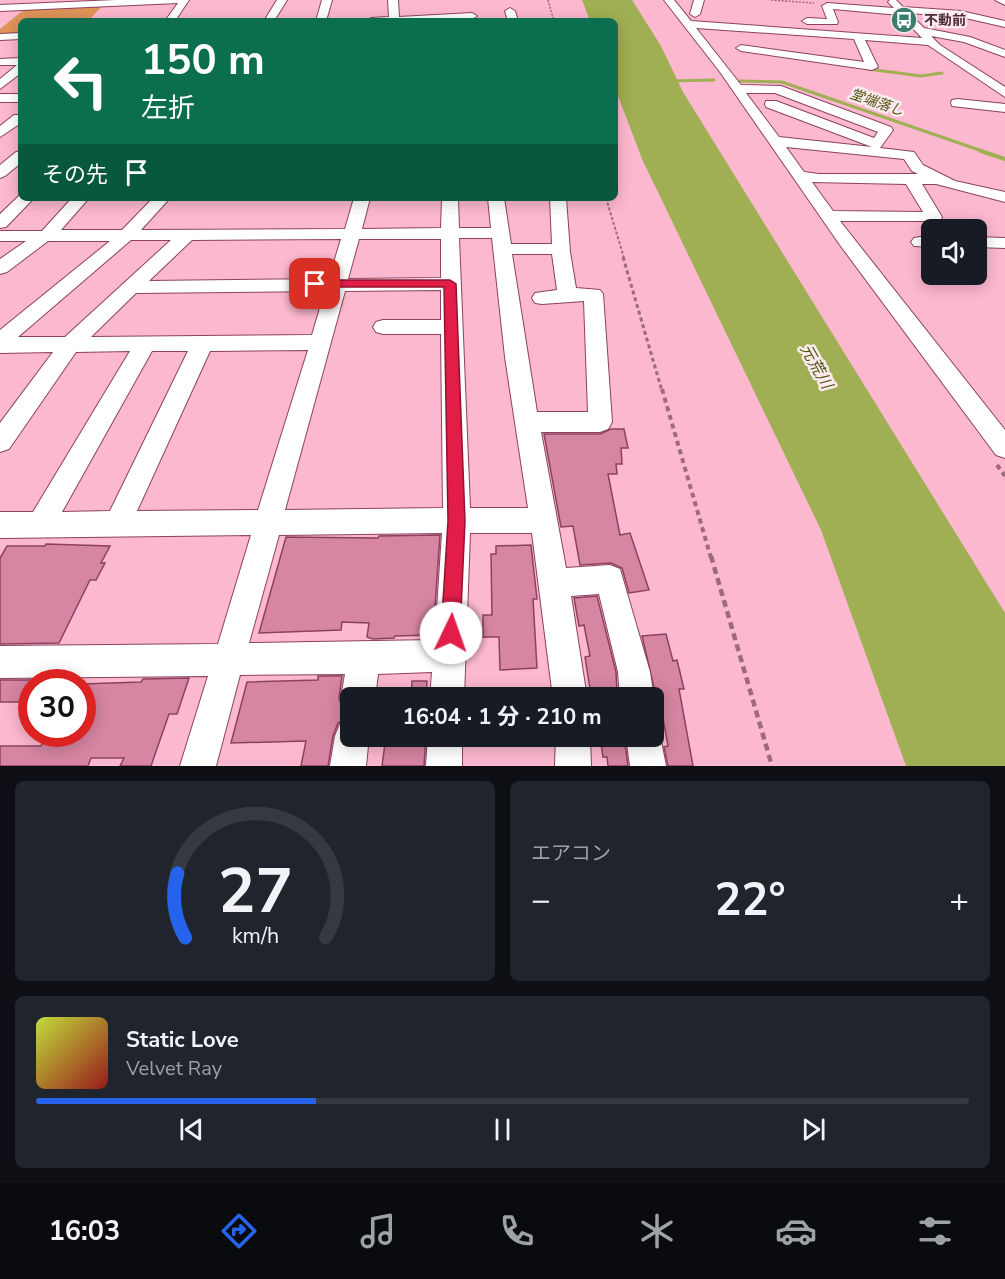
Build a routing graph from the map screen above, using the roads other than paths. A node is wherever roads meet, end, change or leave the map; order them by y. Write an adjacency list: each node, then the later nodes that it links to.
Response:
1 (178, 0): 10 (street)
2 (184, 0): 18 (street)
3 (282, 0): 19 (street)
4 (327, 0): 20 (street)
5 (401, 0): 15 (street)
6 (669, 0): 25 (street)
7 (699, 0): 25 (street)
8 (892, 0): 16 (street)
9 (1000, 0): 11 (street)
10 (112, 2): 12 (street); 17 (street)
11 (1005, 2)
12 (59, 3): 13 (street)
13 (24, 7): 14 (street); 26 (street)
14 (0, 8)
15 (394, 10): 21 (street); 22 (street); 23 (street)
16 (902, 11): 27 (street); 28 (street); 30 (street)
17 (99, 15)
18 (172, 18)
19 (271, 18)
20 (322, 18)
21 (377, 18)
22 (438, 18)
23 (473, 18)
24 (766, 18): 29 (street)
25 (692, 19): 29 (street); 38 (street)
26 (8, 20)
27 (798, 20)
28 (1005, 24)
29 (746, 28): 32 (street)
30 (921, 30): 34 (street); 35 (street)
31 (18, 36): 33 (street)
32 (858, 36): 34 (street); 38 (street)
33 (0, 37)
34 (931, 42): 41 (street)
35 (1005, 54)
36 (18, 61): 37 (street)
37 (0, 62)
38 (735, 65): 44 (street); 54 (street)
39 (16, 76): 40 (street)
40 (0, 85)
41 (1005, 93)
42 (0, 98): 43 (street)
43 (18, 98)
44 (746, 102): 50 (street); 51 (street)
45 (957, 103): 46 (street)
46 (1005, 108)
47 (0, 118): 48 (street)
48 (18, 118)
49 (18, 120): 52 (street)
50 (760, 122): 51 (street); 53 (street)
51 (844, 132): 54 (street)
52 (0, 133)
53 (773, 141): 54 (street); 58 (street)
54 (875, 148): 57 (street)
55 (18, 158): 56 (street)
56 (0, 173)
57 (939, 178): 59 (street); 60 (street)
58 (801, 179): 59 (street); 68 (street)
59 (912, 180): 68 (street)
60 (1005, 197)
61 (23, 201): 69 (street)
62 (78, 201): 74 (street)
63 (159, 201): 75 (street)
64 (361, 201): 70 (street)
65 (450, 201): 71 (street)
66 (496, 201): 76 (street)
67 (558, 201): 79 (street)
68 (829, 216): 95 (street)
69 (0, 224)
70 (352, 234): 71 (street); 72 (street); 81 (street)
71 (449, 234): 76 (street); 82 (street)
72 (188, 235): 75 (street); 83 (street)
73 (0, 236): 74 (street)
74 (46, 236): 75 (street); 80 (street)
75 (127, 236): 89 (street)
76 (501, 241): 79 (street); 93 (street)
77 (987, 242): 78 (street)
78 (1005, 243)
79 (560, 249): 84 (street)
80 (0, 268)
81 (338, 284): 82 (street); 83 (street); 88 (street)
82 (450, 284): 87 (street)
83 (130, 287): 90 (street)
84 (567, 296): 85 (street); 93 (street)
85 (542, 298)
86 (383, 327): 87 (street)
87 (452, 327): 97 (street)
88 (320, 342): 92 (street); 98 (street)
89 (0, 343): 90 (street)
90 (70, 344): 91 (street); 94 (street)
91 (145, 344): 92 (street); 99 (street)
92 (202, 344): 100 (street)
93 (527, 422): 96 (street)
94 (0, 442)
95 (1005, 448)
96 (543, 520): 97 (street); 102 (street)
97 (457, 521): 98 (street); 103 (street)
98 (269, 522): 100 (street); 105 (street)
99 (41, 524): 100 (street); 101 (street)
100 (118, 524)
101 (0, 525)
102 (554, 583): 109 (street); 110 (street)
103 (450, 655): 104 (street); 108 (street)
104 (364, 658): 105 (street); 107 (street)
105 (229, 660): 106 (street); 115 (street)
106 (0, 662)
107 (360, 687)
108 (448, 687)
109 (568, 687)
110 (636, 687)
111 (351, 747): 116 (street)
112 (445, 747): 117 (street)
113 (573, 747): 118 (street)
114 (645, 747): 119 (street)
115 (198, 766)
116 (348, 766)
117 (444, 766)
118 (573, 766)
119 (648, 766)

